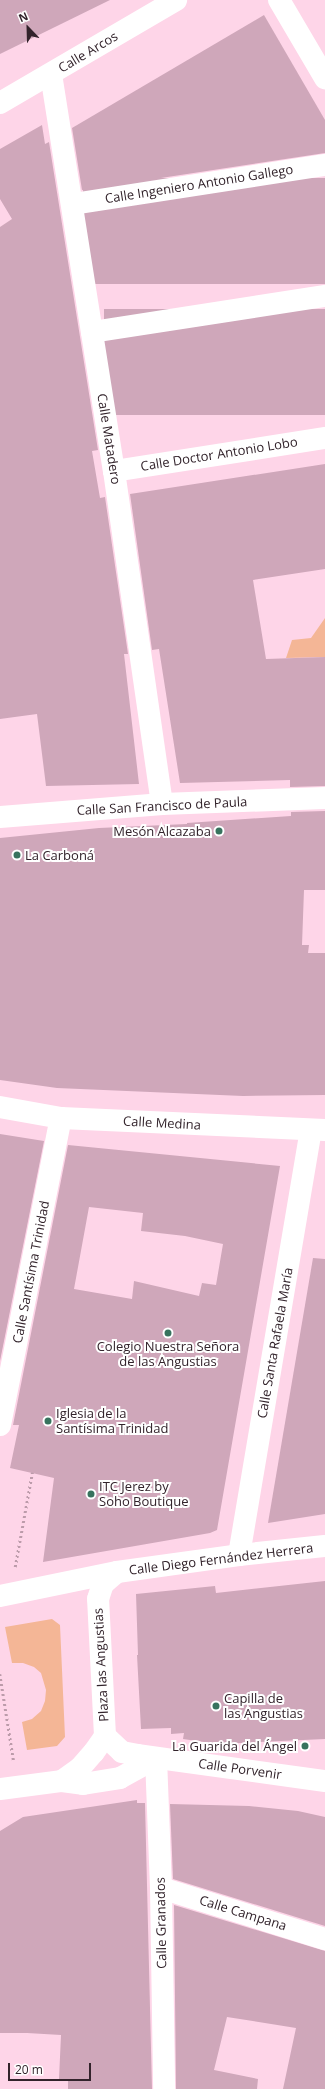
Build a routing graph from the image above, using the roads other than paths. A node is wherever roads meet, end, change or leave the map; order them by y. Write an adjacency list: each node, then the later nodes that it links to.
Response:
1 (176, 0): 3 (street, Calle Arcos)
2 (279, 0): 4 (street)
3 (51, 74): 5 (street, Calle Arcos); 7 (street, Calle Matadero)
4 (325, 78)
5 (0, 103)
6 (325, 164): 7 (street, Calle Ingeniero Antonio Gallego)
7 (73, 204): 9 (street, Calle Matadero)
8 (325, 296): 9 (street)
9 (92, 332): 11 (street, Calle Matadero)
10 (325, 438): 11 (street, Calle Doctor Antonio Lobo)
11 (114, 471): 13 (street, Calle Matadero)
12 (325, 798): 13 (street, Calle San Francisco de Paula)
13 (162, 804): 14 (street, Calle San Francisco de Paula)
14 (0, 817)
15 (0, 1107): 16 (street, Calle Medina)
16 (61, 1118): 17 (street, Calle Medina); 18 (street, Calle Santísima Trinidad)
17 (318, 1130): 20 (street, Calle Santa Rafaela María)
18 (0, 1425)
19 (325, 1546): 20 (street, Calle Diego Fernández Herrera)
20 (239, 1555): 21 (street, Calle Diego Fernández Herrera)
21 (117, 1572): 22 (street); 23 (street, Plaza las Angustias)
22 (5, 1595)
23 (105, 1736): 24 (street, Calle Porvenir); 26 (street, Plaza las Angustias)
24 (156, 1758): 25 (street, Calle Porvenir); 26 (street); 28 (street, Calle Granados)
25 (325, 1781)
26 (62, 1782): 27 (street)
27 (0, 1789)
28 (161, 1888): 29 (street, Calle Campana); 30 (street, Calle Granados)
29 (325, 1939)
30 (164, 2089)

